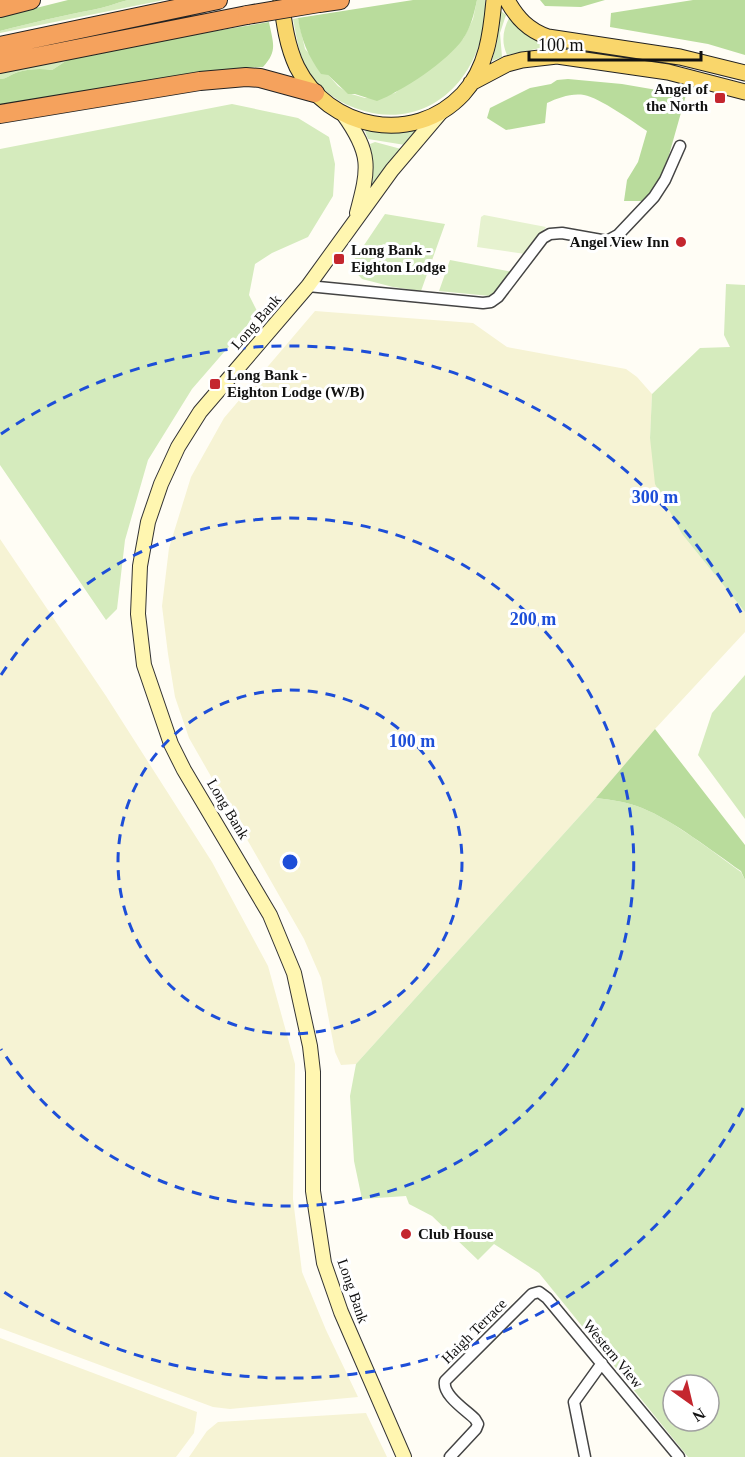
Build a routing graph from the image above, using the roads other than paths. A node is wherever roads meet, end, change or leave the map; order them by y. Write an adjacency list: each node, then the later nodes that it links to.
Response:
1 (31, 0): 7 (highway)
2 (218, 0): 8 (highway)
3 (281, 0): 13 (main road)
4 (340, 0): 9 (highway, bridge)
5 (494, 0): 11 (main road)
6 (507, 0): 10 (main road)
7 (0, 8)
8 (0, 46)
9 (0, 64)
10 (745, 73)
11 (471, 83): 12 (main road); 14 (main road)
12 (745, 92)
13 (315, 93): 15 (highway); 16 (main road)
14 (446, 107): 16 (main road); 18 (main road, Long Bank)
15 (0, 114)
16 (343, 114): 18 (main road, Long Bank)
17 (680, 146): 19 (street)
18 (354, 224): 19 (main road, Long Bank)
19 (308, 286): 22 (main road, Long Bank)
20 (548, 1298): 21 (street, Western View); 23 (street, Haigh Terrace)
21 (602, 1363): 24 (street); 25 (street, Western View)
22 (404, 1457)
23 (451, 1457)
24 (585, 1457)
25 (679, 1457)

